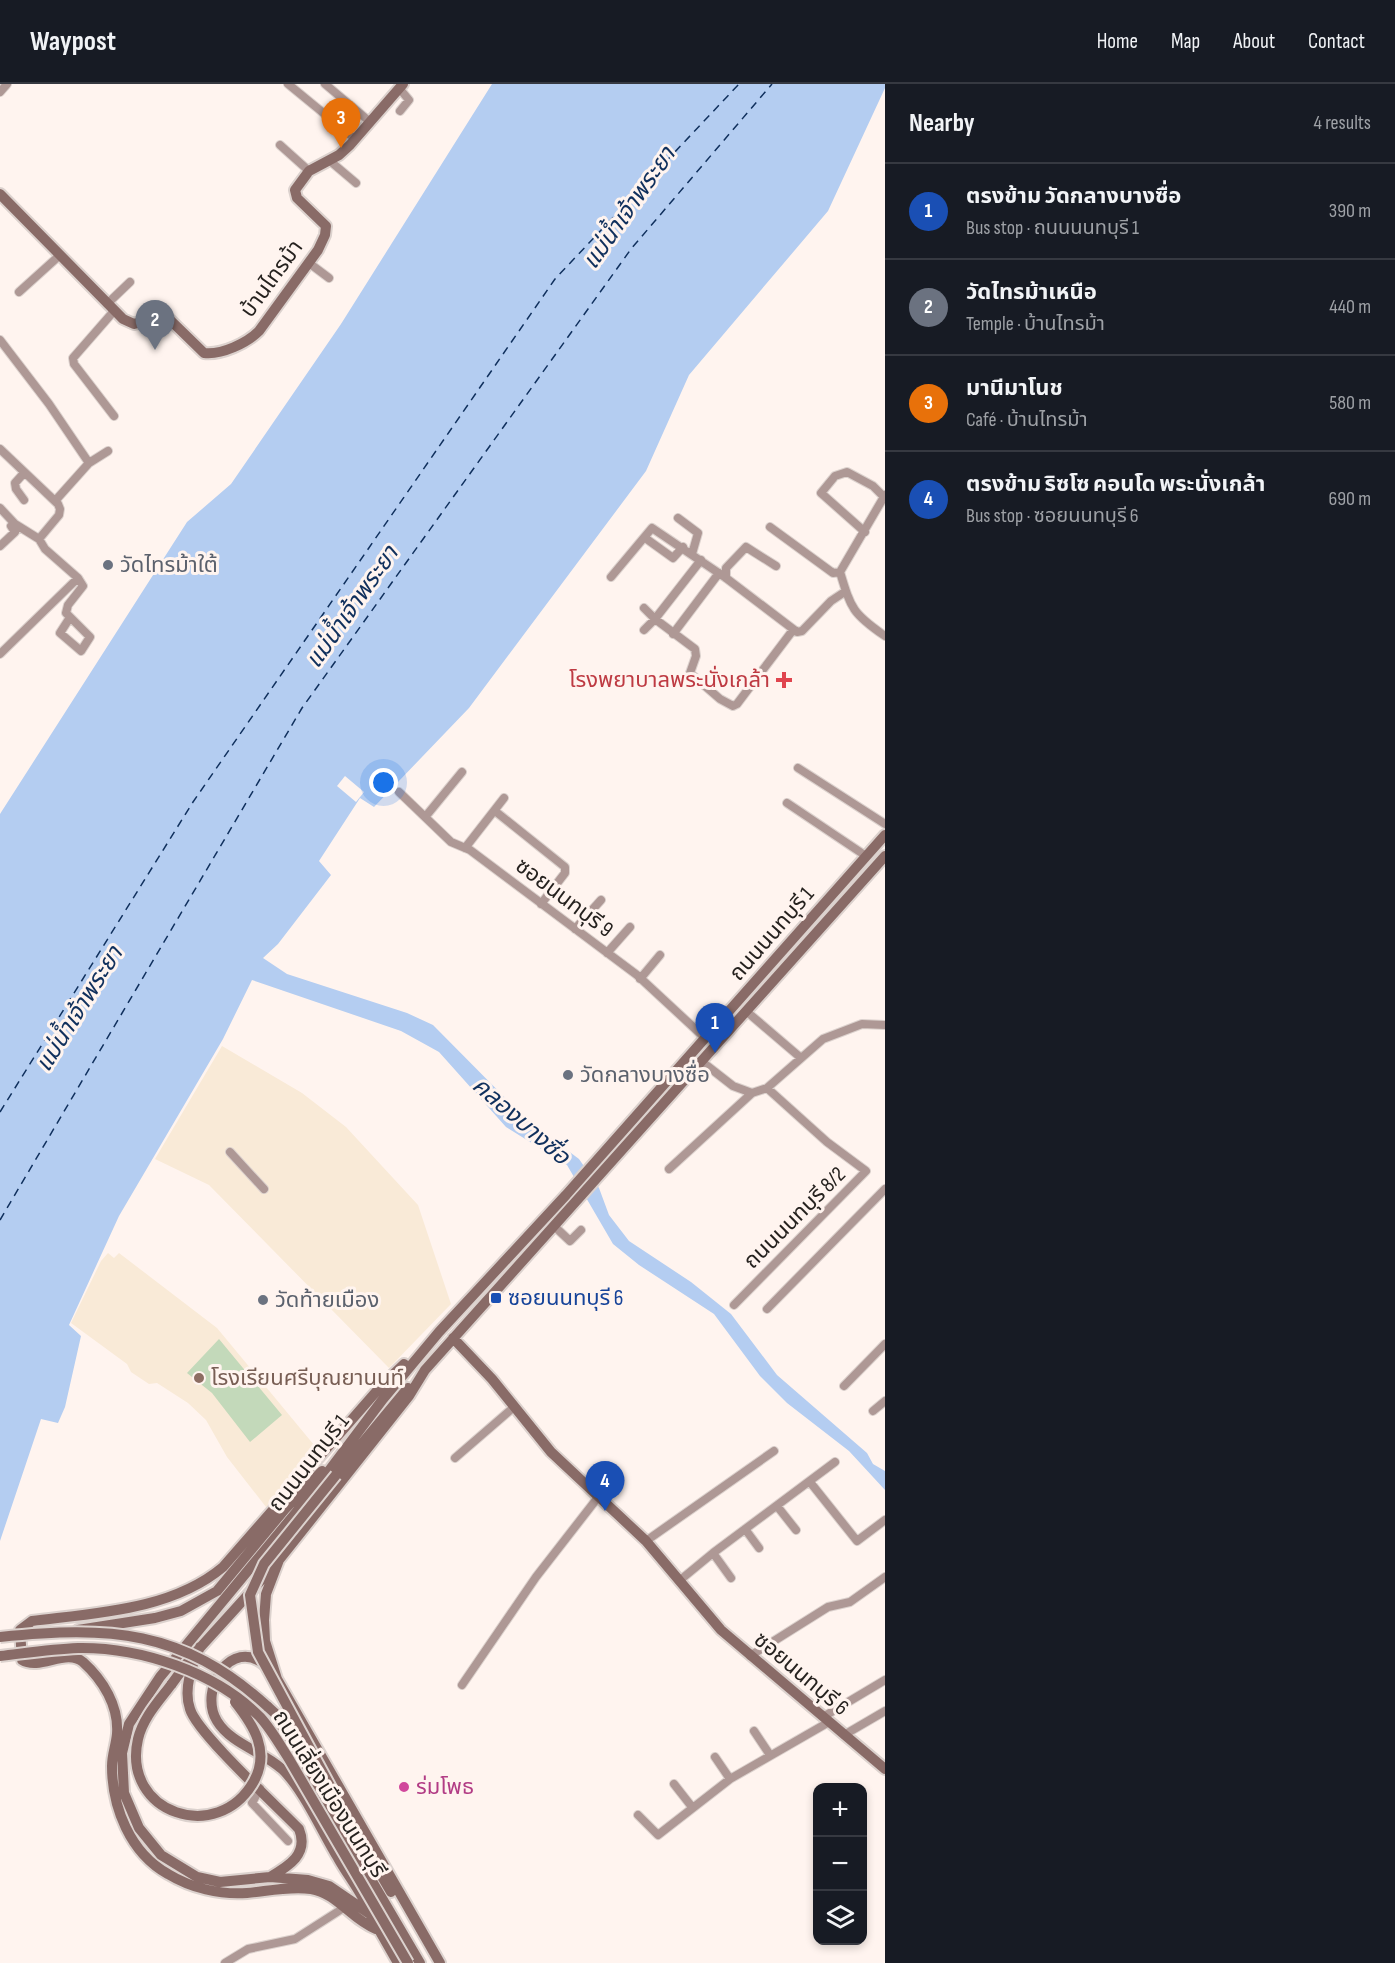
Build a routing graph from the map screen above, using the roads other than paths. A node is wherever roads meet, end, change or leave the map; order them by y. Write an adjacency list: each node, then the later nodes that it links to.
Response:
1 (7, 84): 5 (street)
2 (288, 84): 8 (street)
3 (325, 84): 7 (street)
4 (401, 86): 6 (street); 7 (main road)
5 (0, 92)
6 (400, 111)
7 (369, 121): 8 (main road)
8 (355, 139): 10 (main road)
9 (280, 145): 11 (street)
10 (330, 161): 11 (main road); 12 (street)
11 (309, 171): 15 (main road, บ้านไทรม้า)
12 (356, 183)
13 (0, 194): 14 (main road, บ้านไทรม้า)
14 (60, 255): 18 (street); 19 (main road, บ้านไทรม้า)
15 (309, 263): 16 (street); 19 (main road, บ้านไทรม้า)
16 (328, 278)
17 (130, 282): 19 (street)
18 (20, 292)
19 (111, 308): 21 (street)
20 (0, 340): 24 (street)
21 (114, 416)
22 (0, 449): 25 (street)
23 (108, 451): 24 (street)
24 (89, 463): 27 (street)
25 (24, 473): 26 (street); 27 (street)
26 (24, 500)
27 (55, 501): 34 (street)
28 (883, 501): 33 (street); 33 (street)
29 (0, 508): 31 (street)
30 (678, 518): 38 (street)
31 (15, 524): 34 (street); 36 (street)
32 (770, 528): 41 (street)
33 (866, 532): 41 (street)
34 (39, 539): 44 (street)
35 (648, 540): 37 (street)
36 (0, 546)
37 (683, 547): 38 (street); 43 (street)
38 (692, 554): 39 (street)
39 (701, 560): 42 (street); 48 (street)
40 (776, 566): 42 (street)
41 (840, 572): 45 (street)
42 (722, 575): 50 (street); 51 (street)
43 (611, 578)
44 (76, 580): 47 (street); 53 (street)
45 (846, 591): 50 (street); 52 (street)
46 (644, 608): 48 (street)
47 (69, 619)
48 (655, 619): 49 (street); 51 (street)
49 (644, 630)
50 (793, 630): 51 (street)
51 (673, 634)
52 (885, 636)
53 (0, 654)
54 (798, 768): 61 (street)
55 (462, 772): 60 (street)
56 (399, 792): 60 (street, ซอยนนทบุรี 9)
57 (504, 798): 59 (street)
58 (787, 803): 64 (street)
59 (495, 811): 63 (street); 67 (street)
60 (426, 816): 63 (street, ซอยนนทบุรี 9)
61 (885, 824)
62 (885, 835): 64 (main road, ถนนนนทบุรี 1)
63 (465, 848): 67 (street, ซอยนนทบุรี 9)
64 (866, 856): 75 (main road, ถนนนนทบุรี 1)
65 (884, 860): 73 (main road, ถนนนนทบุรี 1)
66 (601, 900): 69 (street)
67 (541, 904): 69 (street, ซอยนนทบุรี 9)
68 (630, 927): 70 (street)
69 (575, 929): 70 (street, ซอยนนทบุรี 9)
70 (607, 953): 72 (street, ซอยนนทบุรี 9)
71 (660, 955): 72 (street)
72 (640, 979): 75 (street, ซอยนนทบุรี 9)
73 (746, 1011): 76 (street); 77 (main road, ถนนนนทบุรี 1)
74 (885, 1025): 76 (street)
75 (705, 1038): 81 (main road, ถนนนนทบุรี 1)
76 (801, 1058): 78 (street)
77 (701, 1061): 79 (street); 81 (main road, ถนนนนทบุรี 1)
78 (768, 1088): 79 (street); 88 (street, ถนนนนทบุรี 8/2)
79 (752, 1093): 82 (street)
80 (230, 1152): 83 (street)
81 (602, 1164): 85 (main road, ถนนนนทบุรี 1)
82 (669, 1169)
83 (264, 1189)
84 (885, 1189): 89 (street)
85 (570, 1199): 86 (main road, ถนนนนทบุรี 1); 90 (main road, ถนนนนทบุรี 1)
86 (554, 1226): 87 (street); 91 (main road, ถนนนนทบุรี 1)
87 (581, 1230)
88 (734, 1305)
89 (767, 1309)
90 (439, 1332): 99 (main road, ถนนนนทบุรี 1); 140 (main road)
91 (453, 1338): 93 (main road, ถนนนนทบุรี 1); 96 (main road, ซอยนนทบุรี 6)
92 (885, 1344): 94 (street)
93 (425, 1370): 111 (main road, ถนนนนทบุรี 1); 135 (main road, bridge)
94 (844, 1386)
95 (885, 1401): 97 (street)
96 (514, 1407): 100 (street); 103 (main road, ซอยนนทบุรี 6)
97 (873, 1411)
98 (774, 1451): 108 (street)
99 (337, 1457): 115 (main road); 139 (main road, ถนนนนทบุรี 1)
100 (456, 1458)
101 (835, 1462): 102 (street)
102 (810, 1482): 104 (street); 105 (street)
103 (599, 1496): 108 (main road, ซอยนนทบุรี 6); 122 (street)
104 (777, 1506): 106 (street); 107 (street)
105 (885, 1520)
106 (745, 1529): 109 (street); 110 (street)
107 (796, 1530)
108 (646, 1541): 114 (main road, ซอยนนทบุรี 6)
109 (759, 1548)
110 (713, 1552): 113 (street); 114 (street)
111 (279, 1560): 117 (main road); 120 (main road, ถนนนนทบุรี 1)
112 (885, 1576): 119 (street)
113 (731, 1578)
114 (679, 1581): 119 (main road, ซอยนนทบุรี 6)
115 (72, 1630): 116 (main road, bridge); 124 (main road, bridge)
116 (0, 1637)
117 (200, 1647): 123 (main road, bridge); 134 (main road)
118 (0, 1656): 123 (main road, ถนนเลี่ยงเมืองนนทบุรี, bridge)
119 (750, 1656): 126 (main road, ซอยนนทบุรี 6)
120 (277, 1679): 141 (main road); 148 (main road, ถนนนนทบุรี 1)
121 (885, 1680): 126 (street)
122 (462, 1685)
123 (227, 1693): 145 (main road, ถนนเลี่ยงเมืองนนทบุรี, bridge)
124 (267, 1706): 135 (main road, bridge); 146 (main road, ถนนเลี่ยงเมืองนนทบุรี)
125 (885, 1711): 128 (street)
126 (826, 1719): 128 (main road, ซอยนนทบุรี 6); 129 (street)
127 (754, 1731): 129 (street)
128 (844, 1736): 131 (main road, ซอยนนทบุรี 6)
129 (770, 1755): 132 (street)
130 (715, 1757): 132 (street)
131 (884, 1767)
132 (730, 1779): 136 (street)
133 (674, 1784): 136 (street)
134 (260, 1788): 138 (street); 139 (main road)
135 (336, 1797): 147 (main road)
136 (692, 1807): 137 (street)
137 (638, 1815)
138 (288, 1841)
139 (270, 1877): 141 (main road, ถนนนนทบุรี 1)
140 (345, 1907): 142 (main road); 143 (street)
141 (370, 1914): 142 (main road)
142 (376, 1929): 144 (main road)
143 (225, 1963)
144 (398, 1963)
145 (408, 1963)
146 (420, 1963)
147 (432, 1963)
148 (440, 1963)

